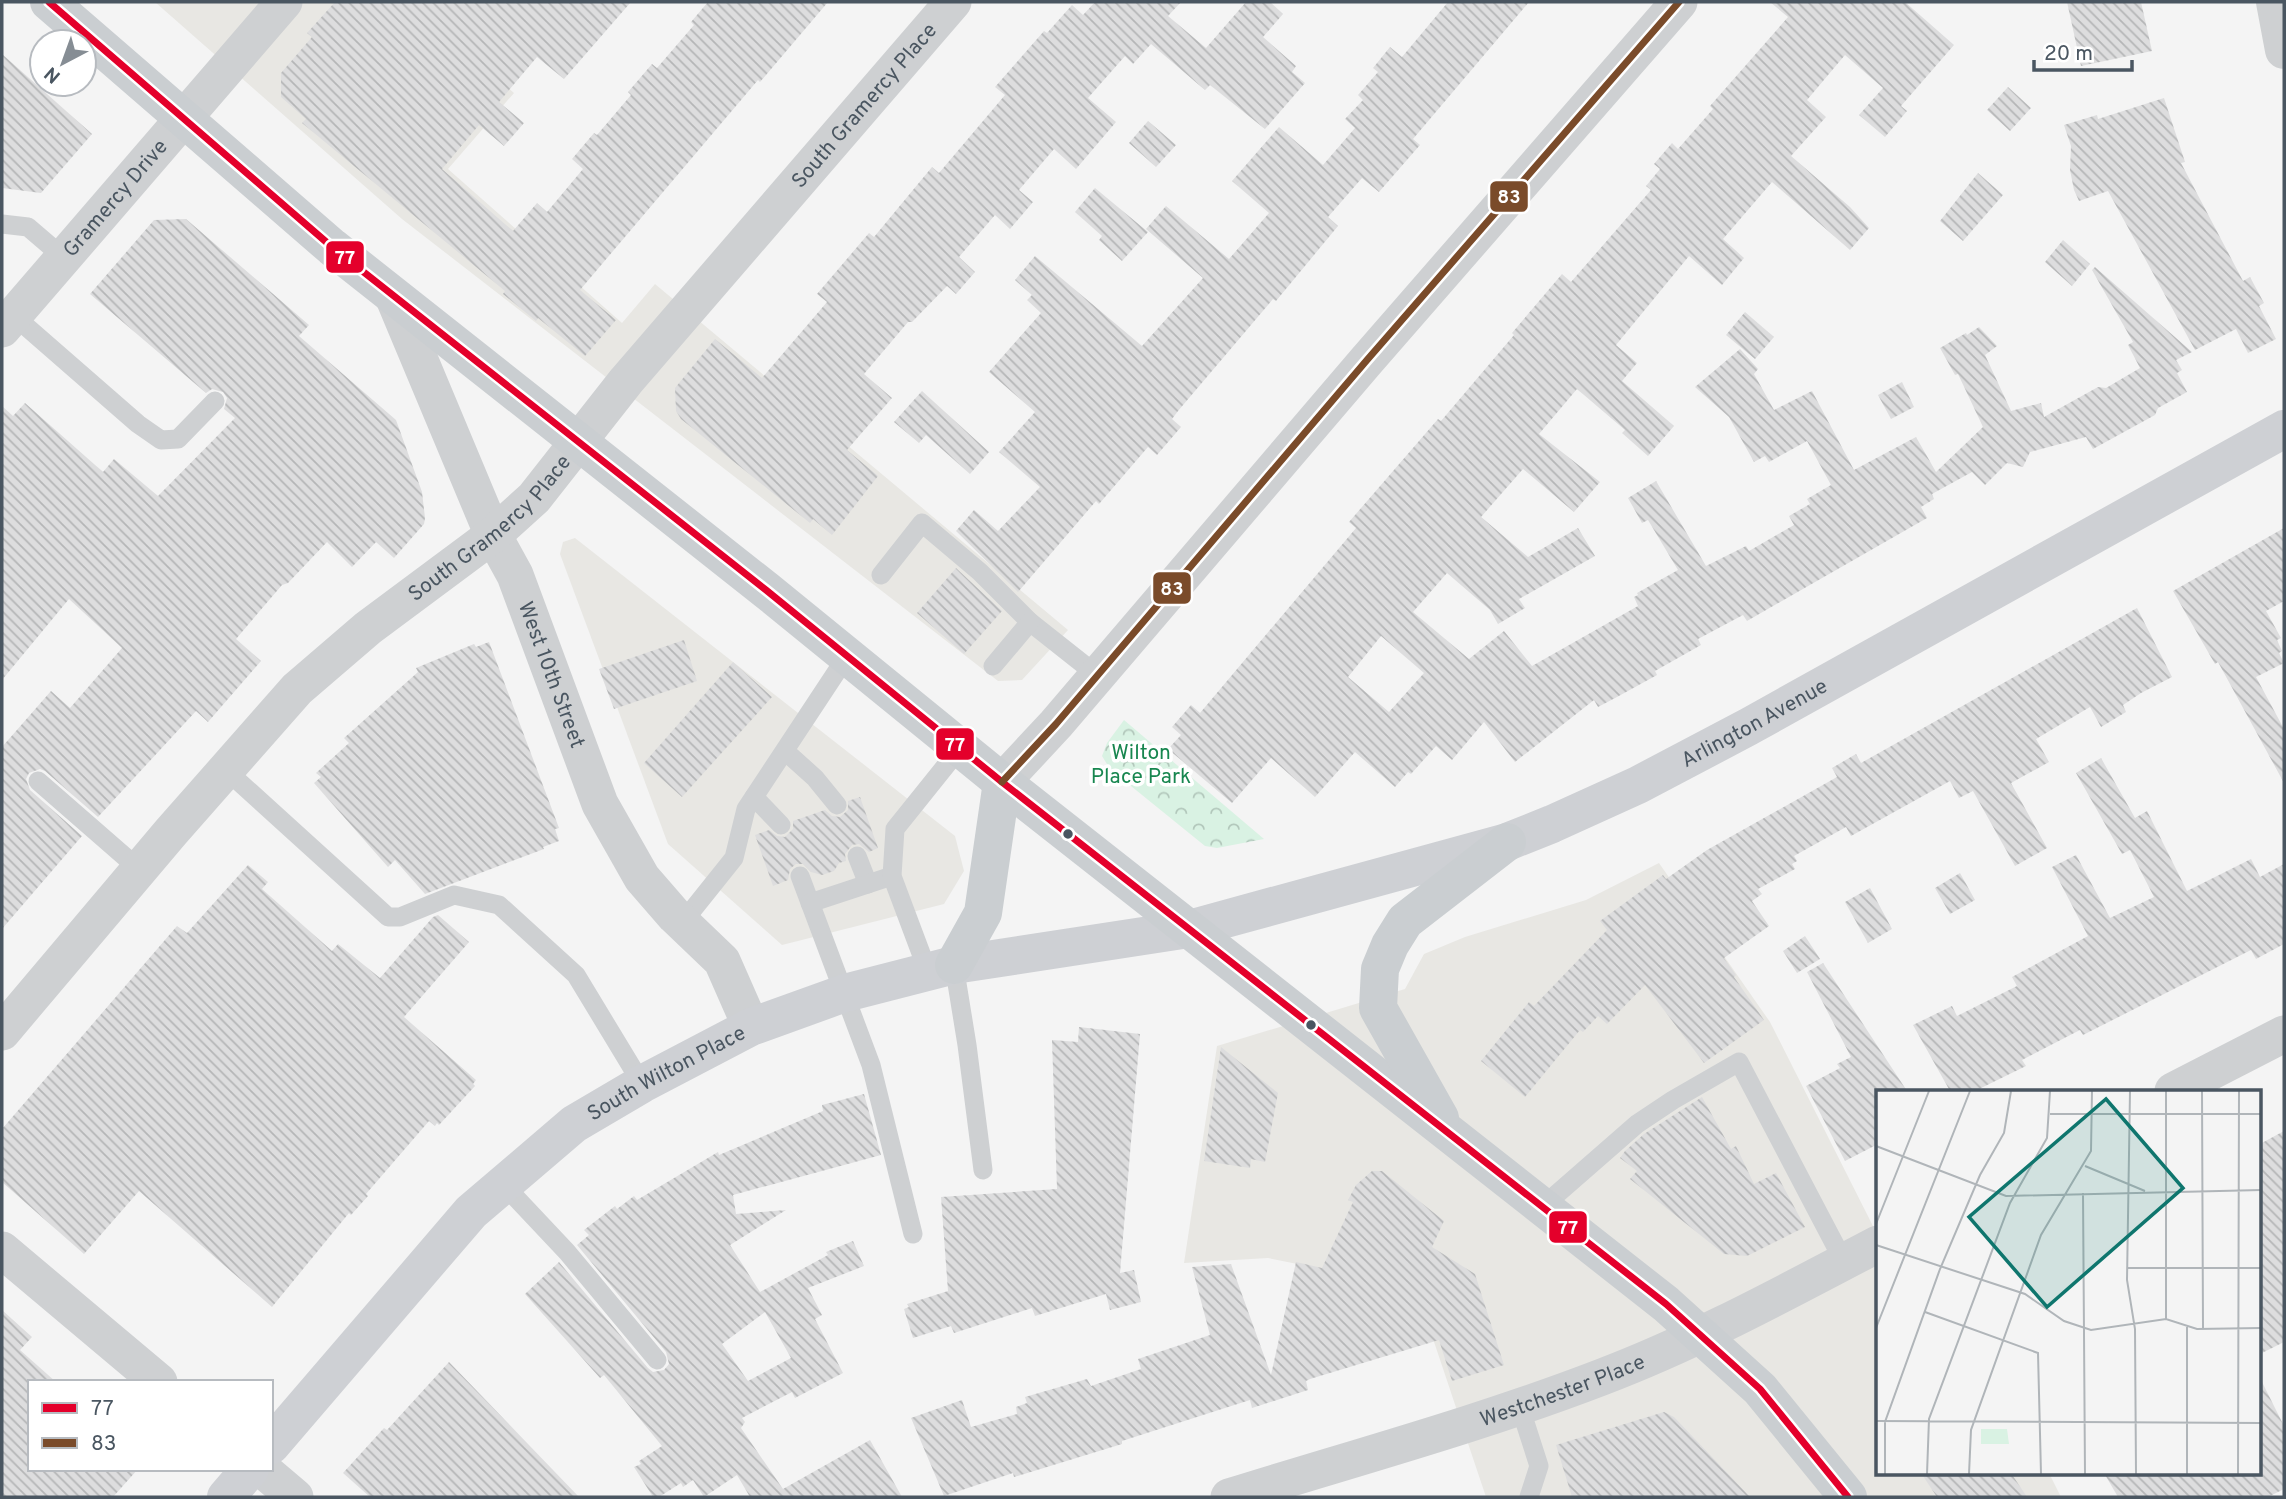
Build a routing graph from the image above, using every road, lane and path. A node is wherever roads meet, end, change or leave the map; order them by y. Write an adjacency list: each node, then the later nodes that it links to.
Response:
1 (49, 2): 7 (main road)
2 (284, 2): 7 (street, Gramercy Drive)
3 (953, 2): 14 (street, South Gramercy Place)
4 (1679, 2): 20 (street)
5 (2275, 2): 6 (street)
6 (2284, 50)
7 (183, 117): 9 (street, Gramercy Drive); 10 (main road)
8 (2, 224): 9 (lane)
9 (63, 257): 11 (street, Gramercy Drive)
10 (393, 296): 14 (main road); 15 (street, West 10th Street)
11 (8, 322): 12 (lane)
12 (215, 401)
13 (2284, 429): 29 (main road, Arlington Avenue)
14 (579, 443): 15 (street, South Gramercy Place); 18 (main road)
15 (493, 535): 23 (street, South Gramercy Place); 36 (street, West 10th Street)
16 (881, 575): 17 (lane)
17 (1030, 622): 19 (lane); 20 (lane)
18 (847, 656): 21 (main road); 22 (lane)
19 (993, 666)
20 (1097, 675): 25 (street)
21 (960, 748): 25 (main road); 33 (lane)
22 (785, 751): 26 (lane); 27 (lane)
23 (226, 770): 31 (street, South Gramercy Place); 43 (lane)
24 (38, 781): 31 (lane)
25 (1002, 782): 37 (main road); 38 (main road)
26 (754, 797): 28 (lane); 36 (lane)
27 (837, 805)
28 (781, 825)
29 (1507, 842): 37 (main road, Arlington Avenue); 45 (main road)
30 (857, 856): 34 (lane)
31 (139, 869): 41 (street, South Gramercy Place)
32 (800, 876): 35 (lane)
33 (892, 876): 34 (lane); 38 (lane)
34 (868, 884): 35 (lane)
35 (810, 903): 39 (lane)
36 (681, 923): 40 (street, West 10th Street)
37 (1189, 929): 38 (main road, South Wilton Place); 45 (main road)
38 (941, 968): 39 (main road, South Wilton Place); 46 (lane)
39 (845, 993): 40 (main road, South Wilton Place); 49 (lane)
40 (751, 1027): 43 (main road, South Wilton Place)
41 (2, 1032)
42 (2284, 1034): 44 (street)
43 (642, 1084): 47 (main road, South Wilton Place)
44 (2175, 1090)
45 (1447, 1132): 48 (main road)
46 (983, 1170)
47 (503, 1184): 54 (lane); 57 (main road, South Wilton Place)
48 (1542, 1207): 52 (lane); 53 (main road)
49 (912, 1234)
50 (1876, 1245): 52 (street, Westchester Place)
51 (2, 1250): 55 (street)
52 (1844, 1262): 53 (street, Westchester Place)
53 (1698, 1335): 56 (street, Westchester Place); 64 (main road)
54 (657, 1360)
55 (157, 1380)
56 (1520, 1407): 62 (street, Westchester Place); 63 (lane)
57 (273, 1443)
58 (248, 1471): 60 (main road)
59 (264, 1471): 61 (street)
60 (226, 1497)
61 (295, 1497)
62 (1229, 1497)
63 (1528, 1497)
64 (1848, 1497)

